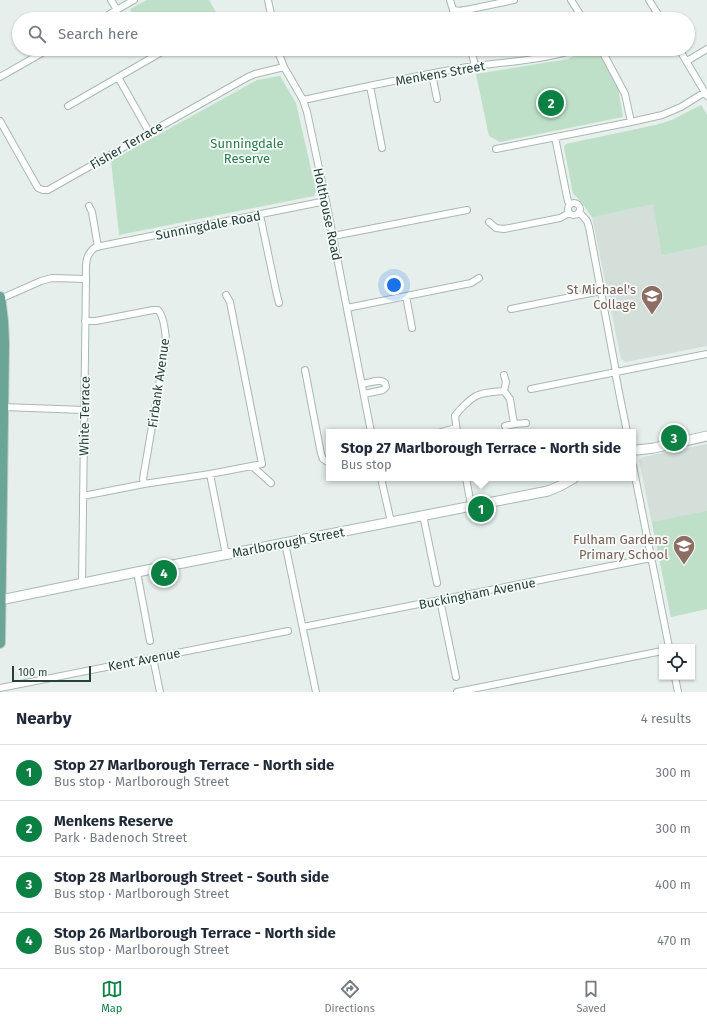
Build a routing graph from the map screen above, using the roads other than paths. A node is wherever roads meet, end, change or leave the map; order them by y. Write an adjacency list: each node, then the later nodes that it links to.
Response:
1 (111, 0): 8 (street)
2 (134, 0): 8 (street)
3 (268, 0): 11 (street)
4 (450, 0): 9 (street)
5 (514, 0): 9 (street)
6 (571, 0): 12 (street)
7 (650, 0): 13 (street)
8 (117, 10): 10 (street)
9 (463, 10)
10 (114, 12)
11 (271, 12)
12 (579, 12)
13 (657, 12)
14 (707, 49): 22 (street)
15 (37, 56): 26 (street)
16 (155, 56): 27 (street)
17 (280, 56): 24 (street, Holthouse Road)
18 (473, 56): 23 (street)
19 (551, 56): 23 (street, Menkens Street)
20 (605, 56): 34 (street)
21 (684, 56): 22 (street)
22 (687, 61): 29 (street)
23 (475, 66): 25 (street, Menkens Street)
24 (284, 68): 31 (street, Holthouse Road); 36 (street, Fisher Terrace)
25 (432, 74): 28 (street, Menkens Street); 30 (street)
26 (0, 77)
27 (118, 77): 32 (street); 36 (street)
28 (370, 86): 31 (street, Menkens Street); 38 (street)
29 (706, 94): 34 (street)
30 (437, 99)
31 (303, 100): 40 (street, Holthouse Road)
32 (68, 106)
33 (0, 121): 35 (street, Fisher Terrace)
34 (630, 122): 37 (street)
35 (2, 130): 36 (street, Fisher Terrace)
36 (149, 132)
37 (555, 137): 39 (street); 41 (street)
38 (382, 148)
39 (496, 149)
40 (326, 201): 46 (street, Sunningdale Road); 48 (street, Holthouse Road)
41 (570, 205): 44 (street); 45 (street)
42 (89, 206): 49 (street)
43 (467, 210): 48 (street)
44 (579, 212): 45 (street); 53 (street)
45 (569, 214): 47 (street)
46 (260, 215): 49 (street, Sunningdale Road); 57 (street)
47 (488, 222)
48 (333, 236): 58 (street, Holthouse Road)
49 (98, 247): 50 (street, Sunningdale Road)
50 (91, 250): 52 (street, White Terrace)
51 (479, 278): 55 (street)
52 (86, 279): 56 (street); 60 (street, White Terrace)
53 (601, 291): 59 (street); 64 (street)
54 (226, 295): 81 (street)
55 (406, 296): 58 (street); 61 (street)
56 (0, 298): 70 (main road)
57 (279, 303)
58 (347, 308): 66 (street, Holthouse Road)
59 (511, 309)
60 (85, 321): 71 (street, White Terrace); 88 (street, Firbank Avenue)
61 (412, 328)
62 (707, 354): 64 (street)
63 (305, 370): 80 (street)
64 (616, 372): 67 (street); 77 (street)
65 (504, 375): 68 (street)
66 (362, 384): 69 (street, Holthouse Road); 69 (street)
67 (531, 389)
68 (504, 391): 73 (street); 76 (street)
69 (364, 394): 75 (street, Holthouse Road)
70 (3, 407): 71 (street); 99 (main road)
71 (84, 410): 89 (street, White Terrace)
72 (526, 423): 73 (street)
73 (514, 424): 74 (street)
74 (505, 426)
75 (371, 429)
76 (456, 429)
77 (626, 429)
78 (707, 436): 79 (street)
79 (636, 451)
80 (326, 461)
81 (252, 466): 82 (street); 87 (street)
82 (210, 474): 88 (street); 94 (street)
83 (382, 481): 92 (street)
84 (467, 481): 90 (street)
85 (569, 481): 90 (street, Marlborough Street)
86 (636, 481): 95 (street)
87 (271, 483)
88 (144, 484): 89 (street)
89 (83, 496): 97 (street, White Terrace)
90 (472, 505): 91 (street, Marlborough Street)
91 (423, 515): 92 (street, Marlborough Street); 98 (street)
92 (391, 522): 93 (street, Marlborough Street)
93 (285, 543): 94 (street, Marlborough Street); 101 (street)
94 (226, 555): 96 (street, Marlborough Street)
95 (650, 558): 100 (street, Buckingham Avenue); 105 (street)
96 (137, 572): 97 (street, Marlborough Street); 103 (street)
97 (82, 583): 99 (street, Marlborough Street)
98 (437, 583)
99 (1, 600): 104 (main road)
100 (440, 600): 101 (street, Buckingham Avenue); 108 (street)
101 (303, 627): 112 (street)
102 (288, 631): 107 (street, Kent Avenue)
103 (150, 641)
104 (0, 643)
105 (668, 644)
106 (659, 652): 113 (street)
107 (153, 658): 110 (street, Kent Avenue); 111 (street)
108 (456, 677)
109 (676, 680): 114 (street)
110 (0, 688)
111 (160, 692)
112 (316, 692)
113 (458, 692)
114 (678, 692)

